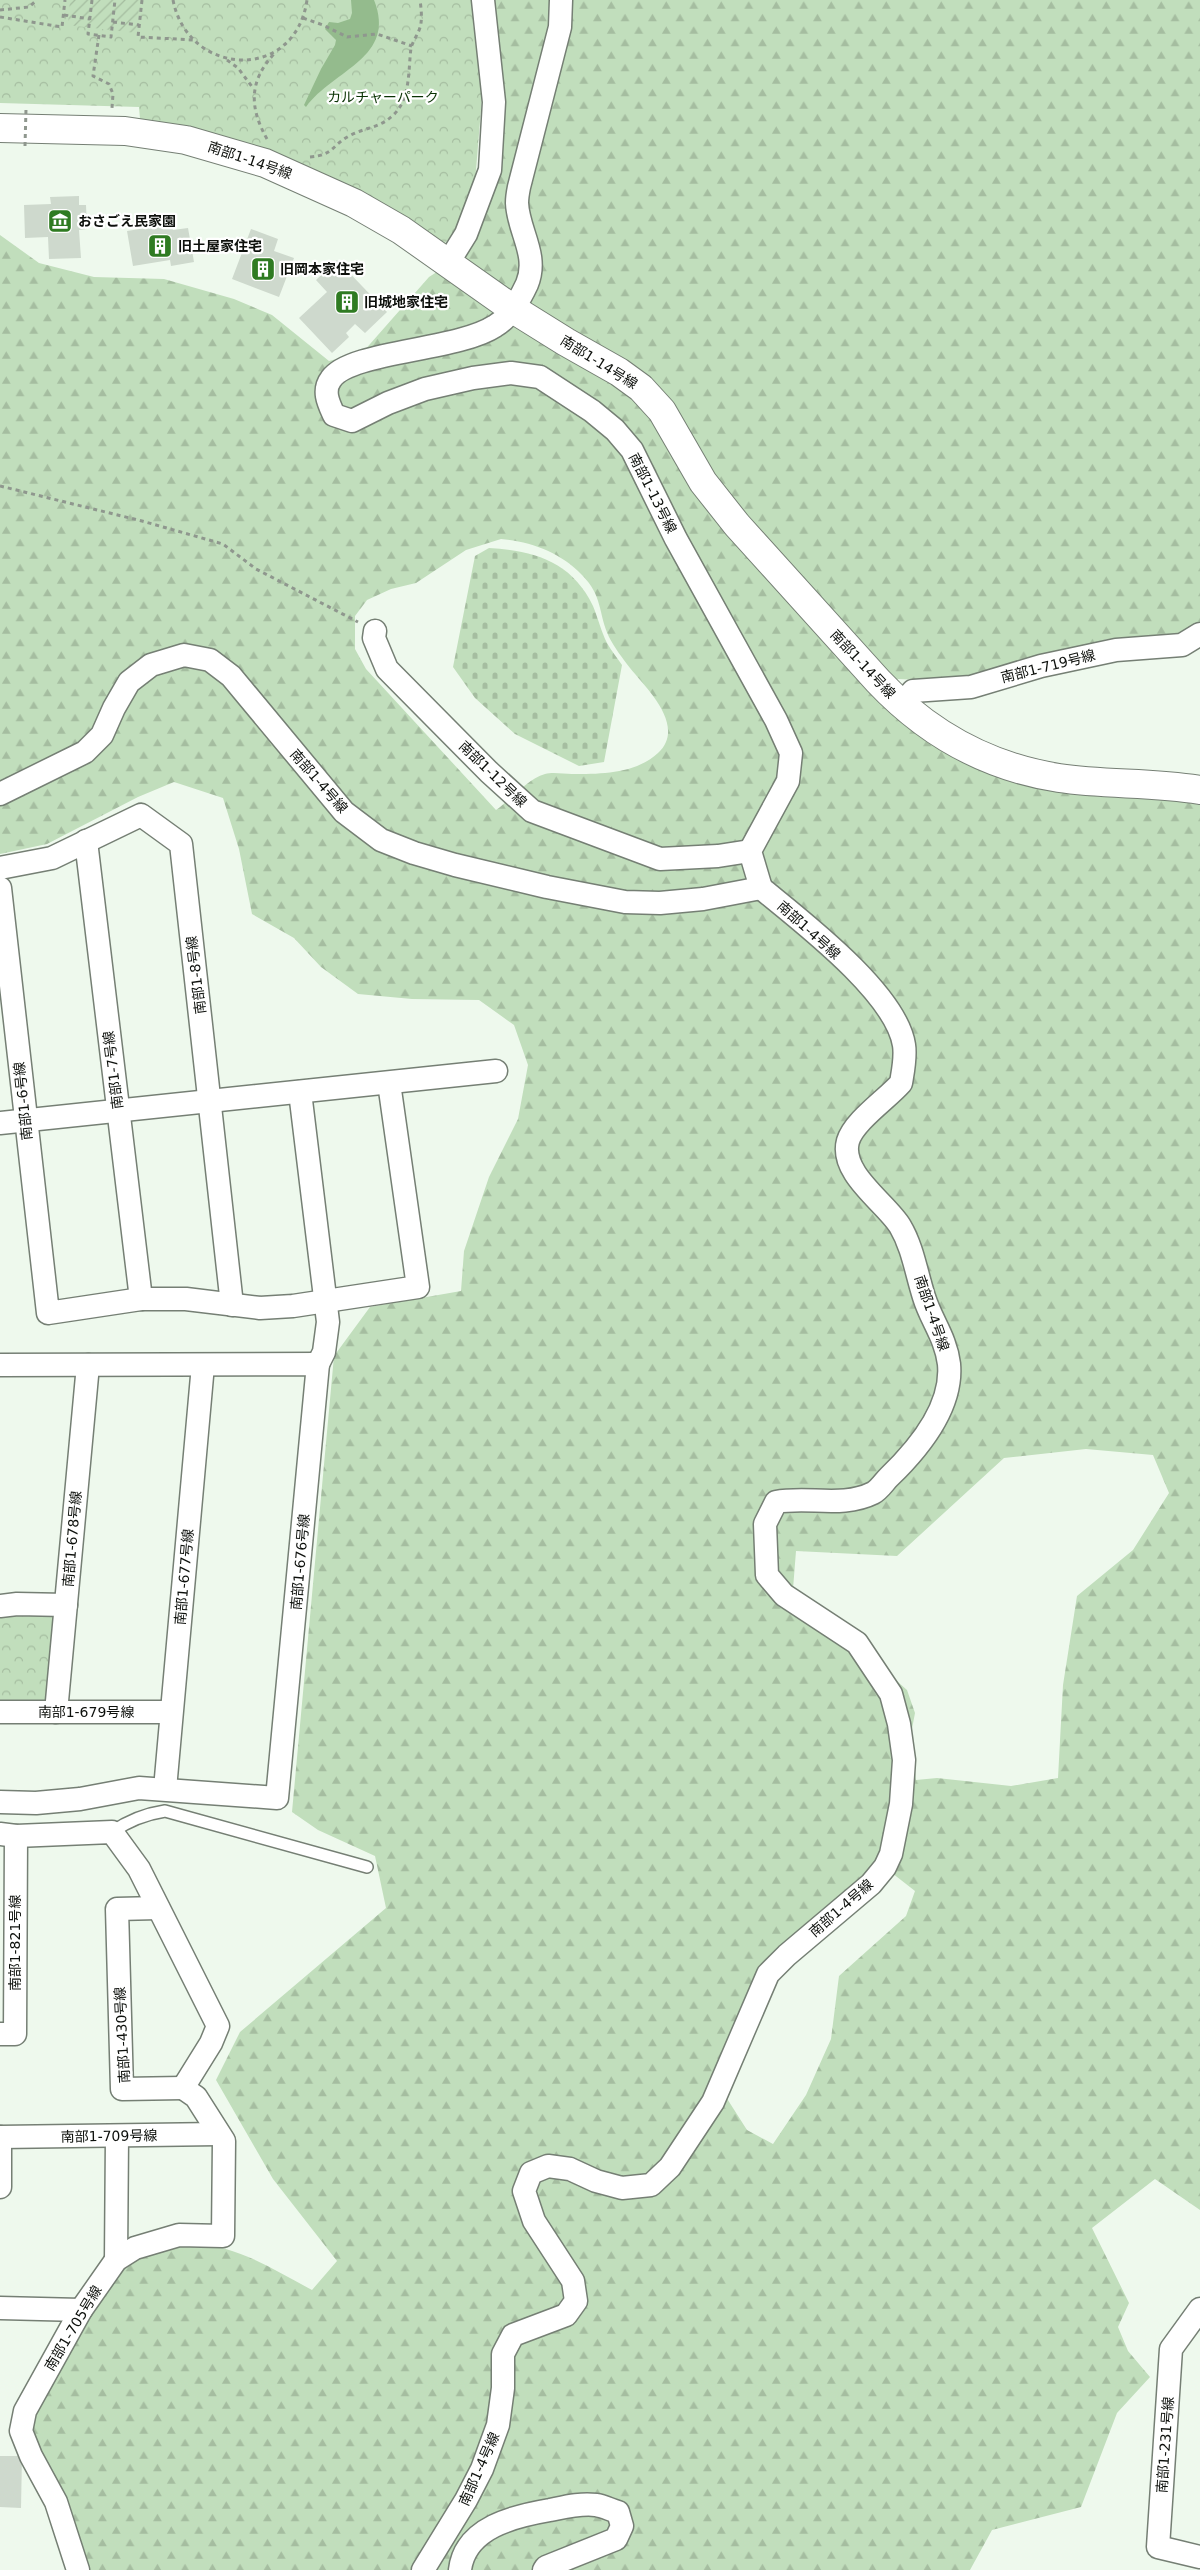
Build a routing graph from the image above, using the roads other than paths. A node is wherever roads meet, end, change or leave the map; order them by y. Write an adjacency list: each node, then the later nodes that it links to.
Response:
1 (483, 0): 4 (street)
2 (561, 0): 5 (street, 南部1-13号線)
3 (0, 128): 4 (street, 南部1-14号線)
4 (448, 263): 5 (street, 南部1-14号線)
5 (513, 308): 8 (street, 南部1-14号線); 12 (street, 南部1-13号線)
6 (374, 631): 12 (street, 南部1-12号線)
7 (1200, 634): 8 (street, 南部1-719号線)
8 (901, 705): 9 (street, 南部1-14号線)
9 (1200, 790)
10 (0, 794): 15 (street, 南部1-4号線)
11 (86, 841): 13 (street, 南部1-8号線); 19 (street, 南部1-8号線); 20 (street, 南部1-7号線)
12 (750, 851): 15 (street)
13 (0, 868)
14 (0, 888): 21 (street, 南部1-6号線)
15 (761, 888): 54 (street, 南部1-4号線)
16 (496, 1070): 17 (street)
17 (389, 1083): 18 (street); 24 (street)
18 (300, 1092): 19 (street); 24 (street)
19 (209, 1102): 20 (street); 25 (street, 南部1-8号線)
20 (118, 1111): 21 (street); 23 (street, 南部1-7号線)
21 (25, 1120): 22 (street); 23 (street, 南部1-6号線)
22 (0, 1123)
23 (141, 1299): 25 (street)
24 (325, 1301): 25 (street); 26 (street)
25 (232, 1305)
26 (318, 1364): 29 (street); 35 (street, 南部1-676号線)
27 (0, 1365): 28 (street)
28 (88, 1365): 29 (street); 30 (street, 南部1-678号線)
29 (203, 1365): 34 (street, 南部1-677号線)
30 (66, 1605): 31 (street); 33 (street, 南部1-678号線)
31 (0, 1606)
32 (0, 1712): 33 (street, 南部1-679号線)
33 (56, 1712): 34 (street, 南部1-679号線)
34 (171, 1712): 35 (street, 南部1-677号線)
35 (165, 1789): 36 (street, 南部1-676号線)
36 (0, 1802)
37 (112, 1832): 38 (street); 39 (lane); 40 (street)
38 (8, 1835): 41 (street, 南部1-821号線)
39 (367, 1867)
40 (158, 1908): 43 (street); 43 (street, 南部1-430号線)
41 (8, 1931): 42 (street, 南部1-821号線)
42 (0, 2034)
43 (183, 2088): 44 (street, 南部1-705号線)
44 (218, 2134): 45 (street, 南部1-709号線); 48 (street, 南部1-705号線)
45 (117, 2136): 46 (street, 南部1-709号線); 48 (street)
46 (0, 2138): 47 (street)
47 (0, 2187)
48 (116, 2260): 51 (street, 南部1-705号線)
49 (0, 2308): 51 (street)
50 (1200, 2309): 52 (street, 南部1-231号線)
51 (81, 2310): 53 (street, 南部1-705号線)
52 (1200, 2556)
53 (78, 2570)
54 (424, 2570)
55 (460, 2570): 56 (street)
56 (544, 2570)

